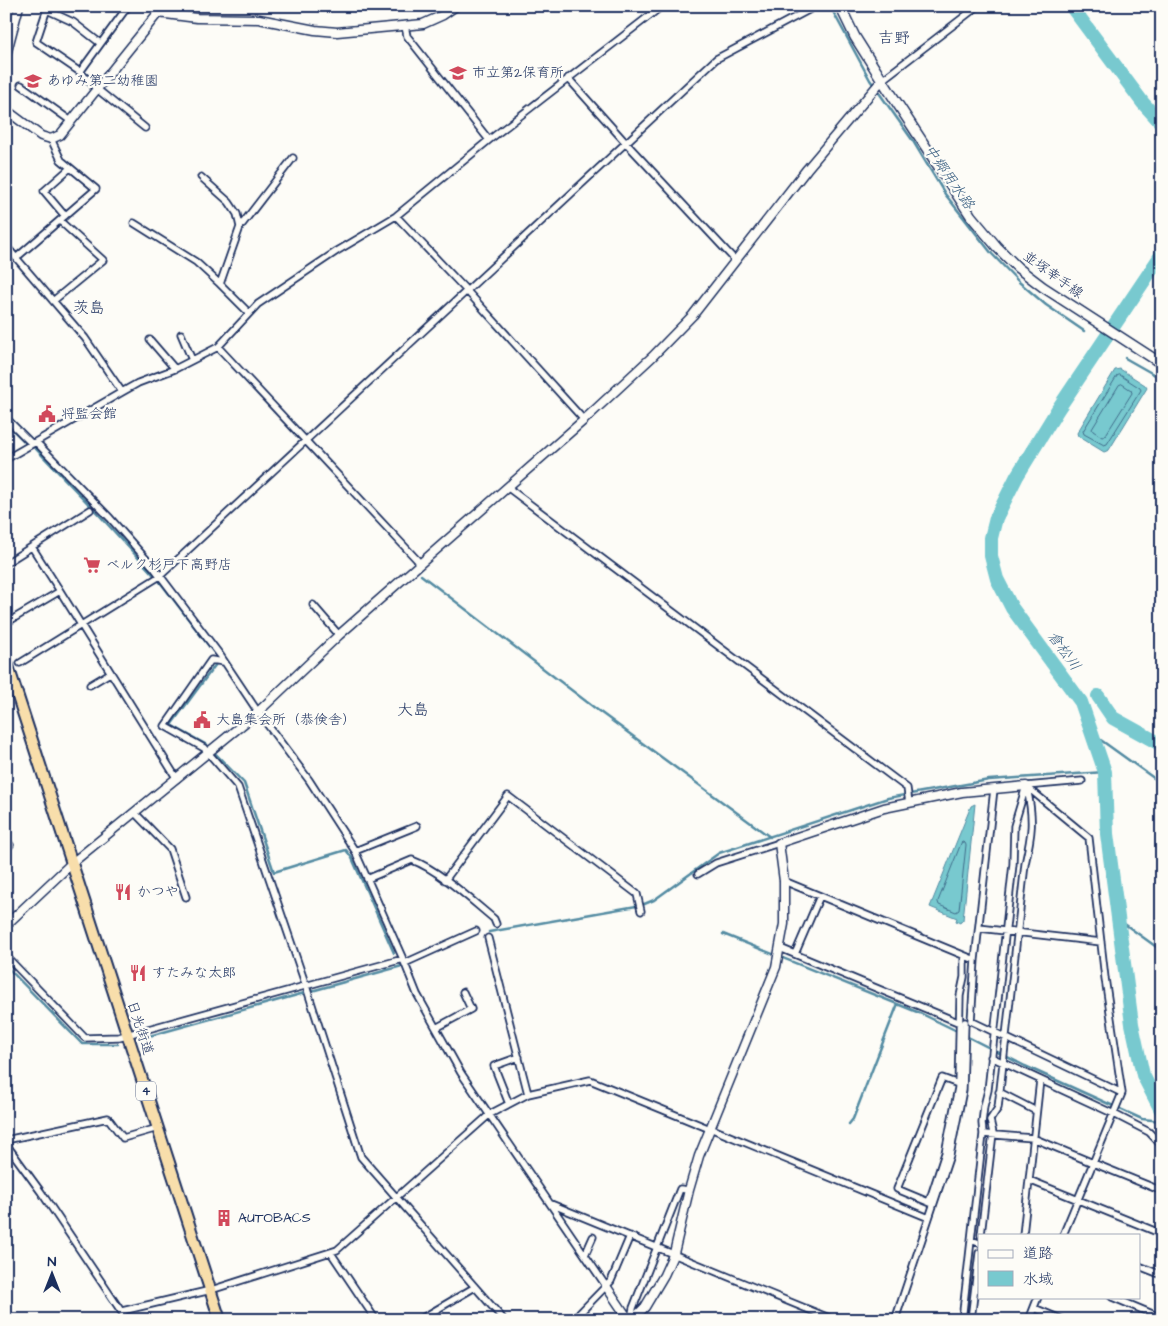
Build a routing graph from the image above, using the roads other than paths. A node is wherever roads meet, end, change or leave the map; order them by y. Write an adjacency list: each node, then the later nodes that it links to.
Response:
1 (19, 6): 11 (street)
2 (456, 6): 9 (street)
3 (662, 6): 13 (street)
4 (816, 6): 22 (street)
5 (840, 6): 14 (main road, 並塚幸手線)
6 (978, 6): 14 (street)
7 (126, 7): 10 (street)
8 (47, 8): 10 (street); 12 (street)
9 (405, 26): 16 (street); 21 (street)
10 (100, 43): 12 (street)
11 (6, 55)
12 (80, 72): 16 (street)
13 (568, 78): 21 (street); 22 (street)
14 (882, 80): 33 (street); 42 (main road, 並塚幸手線)
15 (21, 85): 18 (street)
16 (97, 89): 18 (street); 19 (street)
17 (6, 110): 20 (street)
18 (71, 121): 20 (street)
19 (146, 128)
20 (51, 139): 24 (street)
21 (489, 140): 27 (street)
22 (626, 143): 33 (street); 35 (street)
23 (293, 158): 30 (street)
24 (70, 168): 26 (street); 26 (street)
25 (201, 177): 30 (street)
26 (65, 216): 28 (street)
27 (396, 216): 35 (street); 37 (street)
28 (60, 221): 32 (street); 36 (street)
29 (134, 223): 34 (street)
30 (240, 227): 34 (street)
31 (6, 246): 32 (street)
32 (16, 258): 36 (street)
33 (735, 260): 46 (street)
34 (220, 284): 37 (street)
35 (467, 291): 46 (street); 47 (street)
36 (53, 301): 44 (street)
37 (248, 313): 40 (street)
38 (181, 334): 41 (street)
39 (150, 340): 43 (street)
40 (218, 347): 41 (street); 47 (street)
41 (192, 360): 43 (street)
42 (1162, 364)
43 (174, 369): 44 (street)
44 (122, 392): 48 (street)
45 (6, 418): 48 (street)
46 (584, 420): 50 (street)
47 (306, 442): 54 (street); 55 (street)
48 (34, 443): 49 (street); 55 (street)
49 (6, 459)
50 (507, 487): 54 (street); 72 (street)
51 (90, 510): 52 (street)
52 (32, 547): 53 (street); 56 (street)
53 (6, 563)
54 (420, 563): 60 (street)
55 (160, 576): 59 (street); 62 (street)
56 (60, 592): 58 (street); 59 (street)
57 (313, 605): 60 (street)
58 (6, 623)
59 (80, 626): 63 (street); 64 (street)
60 (339, 635): 66 (street)
61 (6, 660): 79 (highway, 日光街道 / 4)
62 (224, 662): 66 (street); 67 (street)
63 (20, 663)
64 (110, 672): 65 (street); 68 (street)
65 (90, 685)
66 (258, 712): 67 (street); 78 (street)
67 (209, 753): 68 (street); 101 (street)
68 (177, 779): 73 (street)
69 (1082, 781): 70 (street)
70 (1026, 786): 71 (street); 91 (street); 92 (street); 94 (street)
71 (994, 788): 72 (street); 89 (street)
72 (909, 803): 76 (street)
73 (135, 812): 79 (street); 85 (street)
74 (417, 826): 78 (street)
75 (6, 839): 77 (street)
76 (779, 843): 80 (street); 83 (street)
77 (6, 849)
78 (355, 852): 81 (street)
79 (72, 863): 87 (street); 106 (highway, 日光街道 / 4)
80 (698, 874)
81 (367, 879): 82 (street); 100 (street)
82 (445, 880): 86 (street); 88 (street)
83 (784, 881): 84 (street); 95 (street)
84 (820, 896): 96 (street); 98 (street)
85 (186, 897)
86 (641, 911)
87 (6, 924)
88 (496, 924)
89 (980, 928): 91 (street); 99 (street)
90 (476, 931): 100 (street)
91 (1005, 931): 92 (street); 105 (street)
92 (1017, 932): 94 (street); 107 (street)
93 (488, 938): 109 (street)
94 (1101, 942): 114 (street)
95 (780, 948): 96 (street); 123 (street)
96 (796, 954): 103 (street)
97 (6, 956): 106 (street)
98 (964, 956): 99 (street); 103 (street)
99 (975, 960): 103 (street)
100 (404, 961): 101 (street); 104 (street)
101 (306, 986): 106 (street); 133 (street)
102 (462, 992): 104 (street)
103 (965, 1022): 105 (street); 112 (street); 135 (street)
104 (436, 1028): 120 (street)
105 (994, 1031): 107 (street); 108 (street)
106 (128, 1035): 122 (highway, 日光街道 / 4)
107 (1005, 1036): 110 (street); 114 (street)
108 (991, 1057): 110 (street); 117 (street)
109 (519, 1058): 115 (street); 116 (street)
110 (1002, 1061): 111 (street); 113 (street)
111 (1040, 1080): 119 (street); 121 (street)
112 (958, 1084): 135 (street); 135 (street)
113 (999, 1092): 118 (street); 119 (street)
114 (1122, 1093): 121 (street)
115 (528, 1094): 116 (street); 123 (street)
116 (509, 1104): 120 (street)
117 (984, 1106): 118 (street); 125 (street)
118 (998, 1108): 124 (street)
119 (1036, 1111): 126 (street)
120 (490, 1114): 133 (street); 136 (street)
121 (1114, 1114): 128 (street); 129 (street)
122 (158, 1128): 127 (street); 155 (highway, 日光街道 / 4)
123 (710, 1128): 131 (street); 137 (street)
124 (992, 1133): 125 (street); 126 (street); 138 (street)
125 (983, 1134): 144 (street)
126 (1033, 1138): 129 (street); 130 (street)
127 (6, 1142): 159 (street)
128 (1162, 1146)
129 (1093, 1163): 132 (street); 134 (street)
130 (1029, 1180): 134 (street); 139 (street)
131 (689, 1190): 146 (street); 148 (street)
132 (1162, 1191)
133 (396, 1196): 147 (street); 154 (street)
134 (1078, 1199): 140 (street); 141 (street)
135 (932, 1203): 137 (street)
136 (550, 1204): 142 (street); 149 (street)
137 (929, 1218): 169 (street)
138 (981, 1234)
139 (1022, 1234)
140 (1064, 1234)
141 (1162, 1234)
142 (630, 1236): 146 (street); 153 (street)
143 (593, 1237): 149 (street)
144 (971, 1240): 145 (street); 170 (street)
145 (978, 1243)
146 (657, 1247): 148 (street); 167 (street)
147 (331, 1252): 155 (street); 163 (street)
148 (674, 1253): 167 (street); 168 (street)
149 (585, 1255): 153 (street)
150 (978, 1260): 171 (street)
151 (1140, 1266): 152 (street)
152 (1162, 1275)
153 (606, 1286): 166 (street); 167 (street)
154 (475, 1287): 164 (street); 165 (street)
155 (211, 1290): 159 (street); 162 (highway, 日光街道 / 4)
156 (1038, 1298): 158 (street)
157 (1114, 1298): 160 (street)
158 (1034, 1308): 172 (street); 173 (street)
159 (122, 1311): 161 (street)
160 (1162, 1318)
161 (127, 1320)
162 (220, 1320)
163 (376, 1320)
164 (419, 1320)
165 (504, 1320)
166 (573, 1320)
167 (631, 1320)
168 (834, 1320)
169 (895, 1320)
170 (962, 1320)
171 (971, 1320)
172 (1029, 1320)
173 (1063, 1320)

